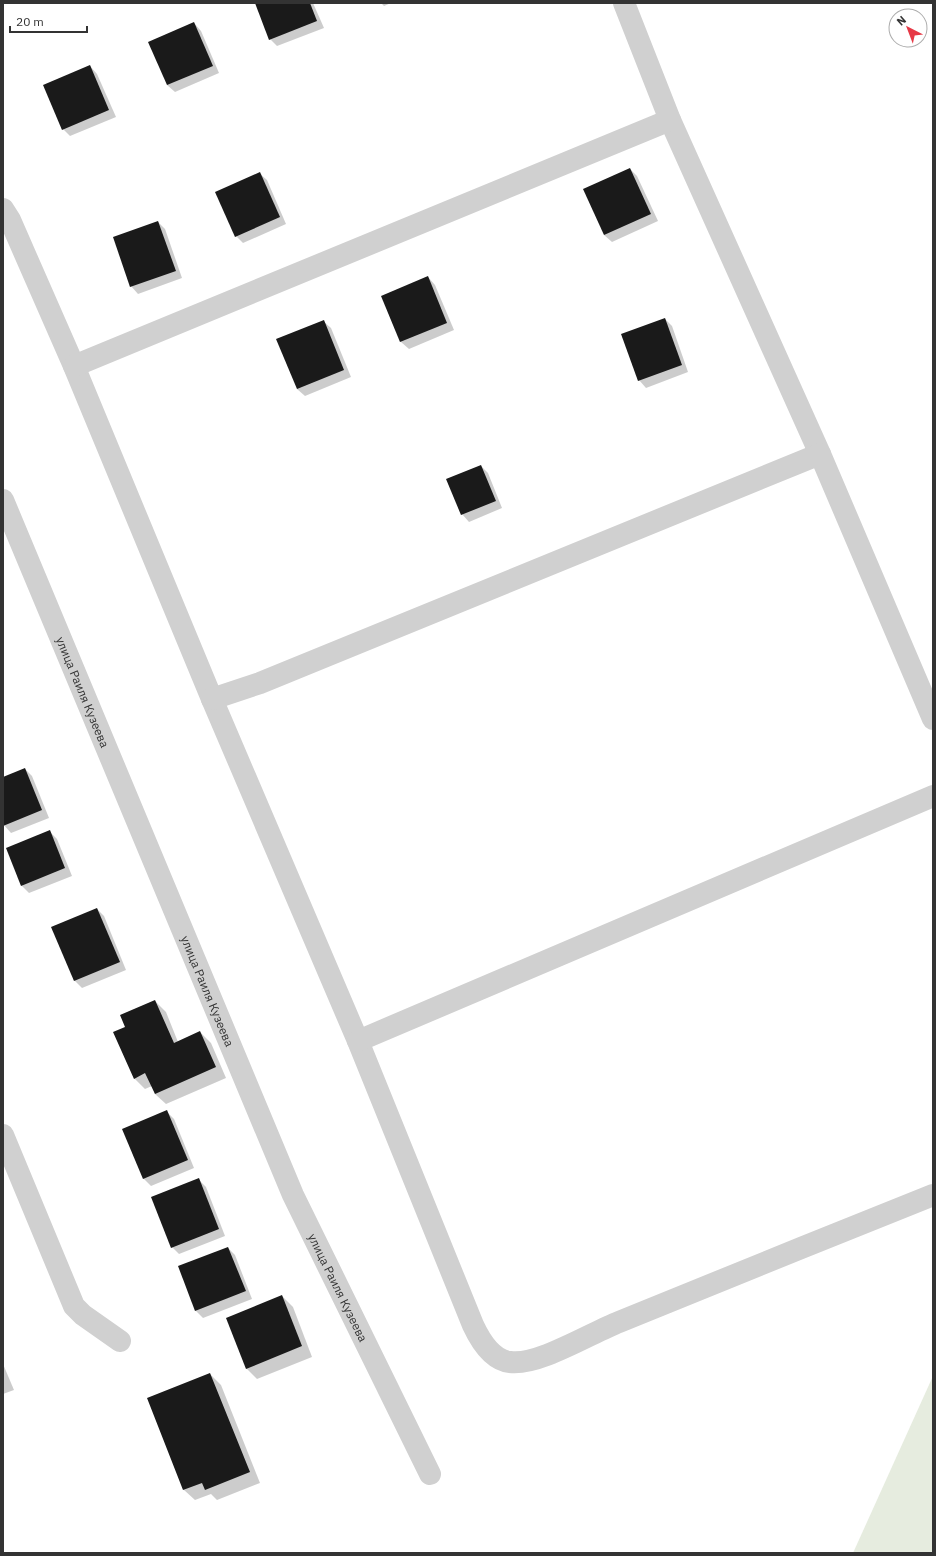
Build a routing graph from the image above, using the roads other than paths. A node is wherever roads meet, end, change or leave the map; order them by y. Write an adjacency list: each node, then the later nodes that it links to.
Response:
1 (624, 3): 2 (street)
2 (670, 120): 4 (street); 5 (street)
3 (3, 209): 4 (street)
4 (74, 366): 7 (street)
5 (820, 454): 7 (street); 8 (street)
6 (3, 500): 14 (street, улица Раиля Кузеева)
7 (212, 699): 10 (street)
8 (933, 719)
9 (933, 796): 10 (street)
10 (358, 1041): 12 (street)
11 (3, 1136): 13 (street)
12 (933, 1195)
13 (120, 1341)
14 (430, 1474)

